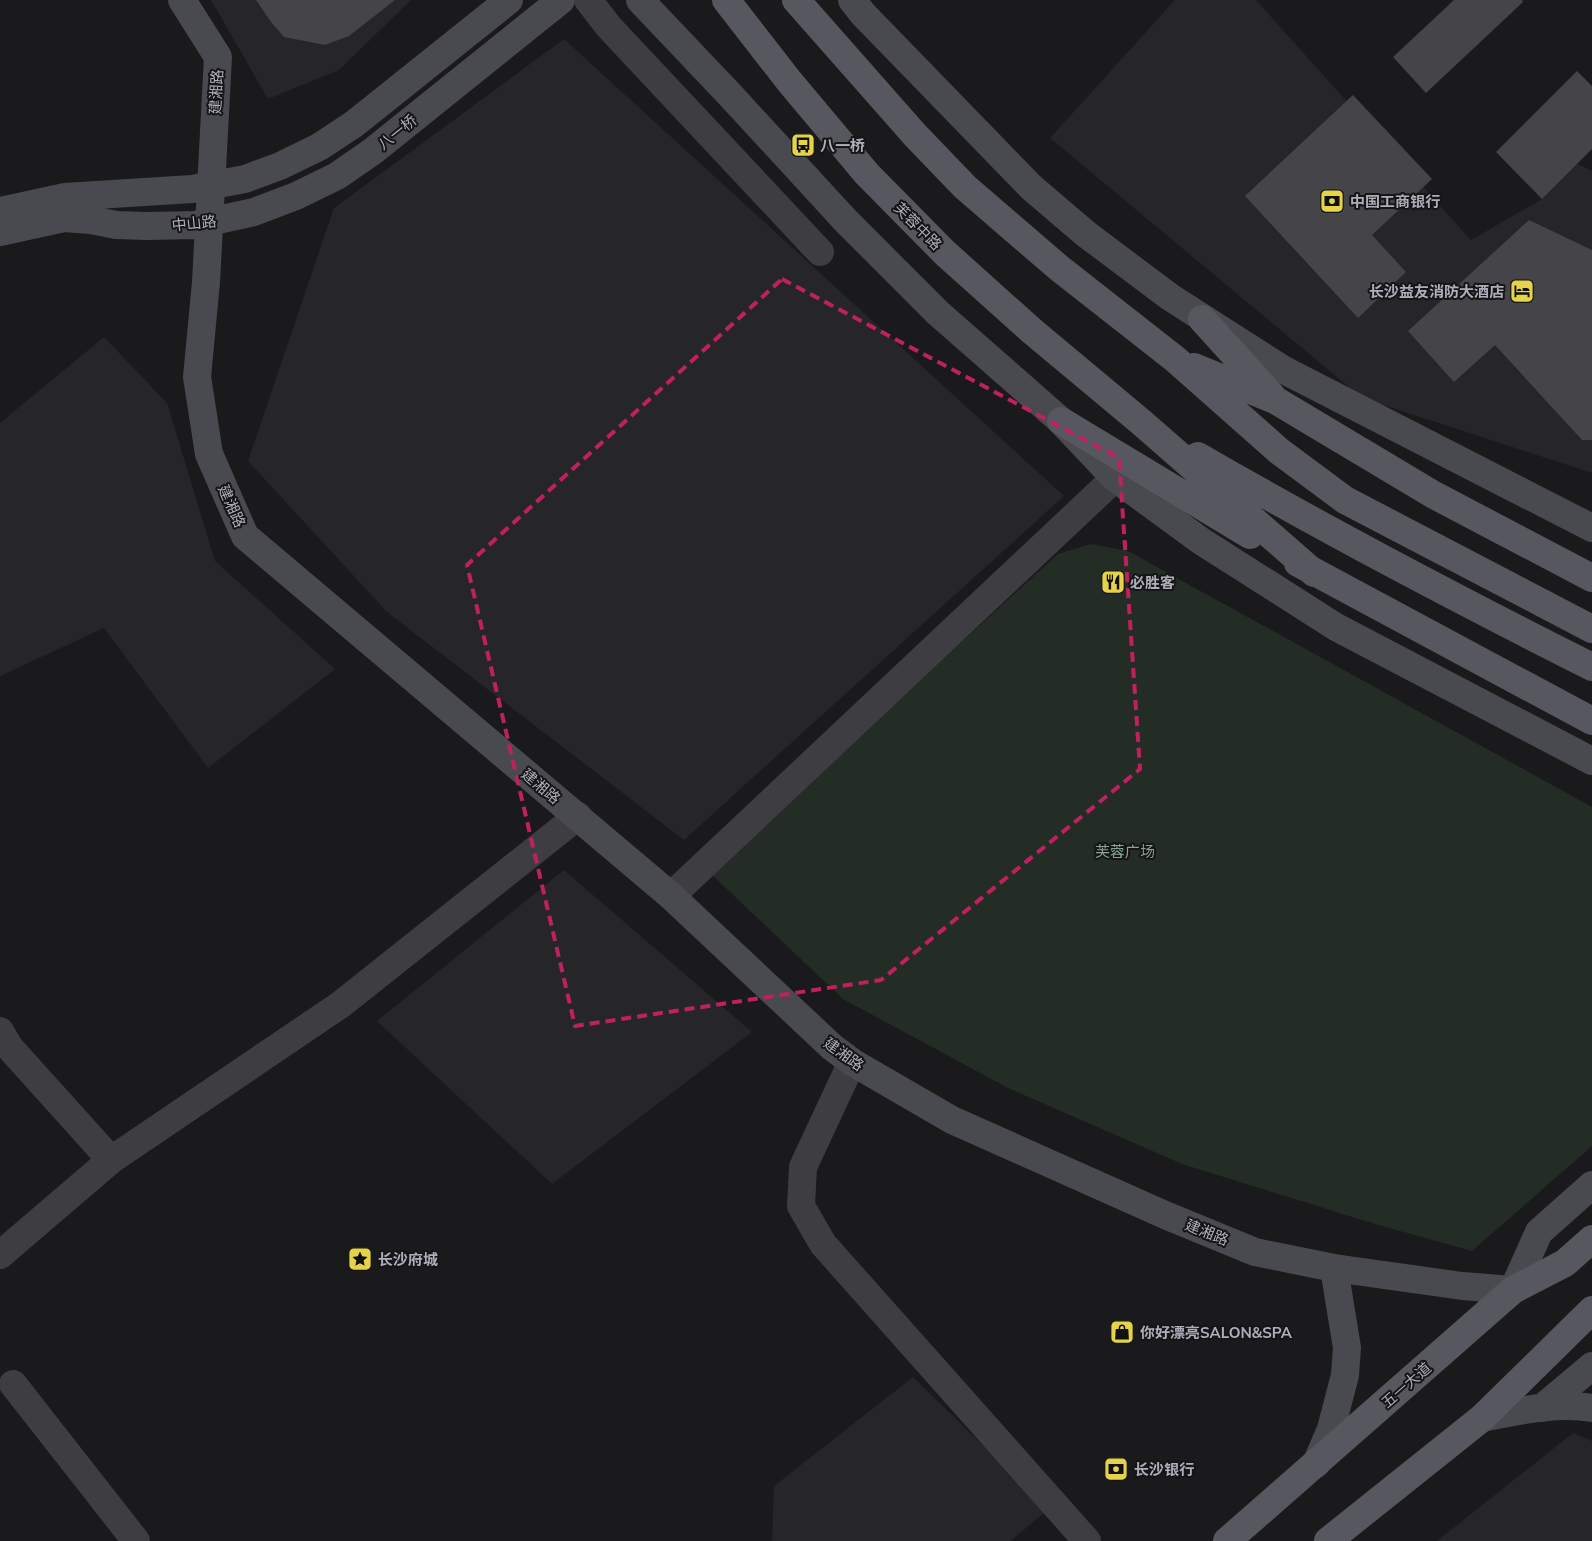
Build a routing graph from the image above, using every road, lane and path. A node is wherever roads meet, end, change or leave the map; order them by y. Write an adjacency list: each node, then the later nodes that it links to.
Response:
1 (182, 0): 10 (street, 建湘路)
2 (509, 0): 10 (street)
3 (561, 0): 9 (street, 八一桥)
4 (588, 0): 14 (street)
5 (640, 0): 18 (street)
6 (726, 0): 19 (main road, 芙蓉中路)
7 (796, 0): 16 (main road)
8 (852, 0): 15 (street)
9 (373, 151): 12 (street, 中山路)
10 (211, 186): 11 (street); 12 (street, 建湘路)
11 (0, 211)
12 (209, 222): 13 (street, 中山路); 28 (street, 建湘路)
13 (0, 232)
14 (820, 252)
15 (1202, 318): 17 (main road); 21 (street)
16 (1175, 359): 17 (main road); 24 (main road)
17 (1275, 400): 23 (main road)
18 (1062, 421): 20 (street); 22 (main road)
19 (1141, 422): 22 (main road); 25 (main road)
20 (1115, 478): 27 (street); 29 (street)
21 (1592, 528)
22 (1314, 572): 26 (main road)
23 (1592, 578)
24 (1592, 629)
25 (1592, 668)
26 (1592, 720)
27 (1592, 761)
28 (578, 816): 29 (street, 建湘路); 32 (street)
29 (671, 896): 31 (street, 建湘路)
30 (0, 1031): 32 (street)
31 (852, 1062): 36 (street, 建湘路); 45 (street)
32 (111, 1160): 35 (street)
33 (1592, 1185): 37 (street)
34 (1592, 1240): 37 (main road, 五一大道)
35 (0, 1255)
36 (1334, 1268): 37 (street, 建湘路); 44 (street)
37 (1513, 1290): 44 (main road, 五一大道)
38 (1592, 1310): 43 (main road)
39 (1592, 1366): 41 (street)
40 (13, 1384): 46 (street)
41 (1542, 1408): 42 (street); 43 (street)
42 (1592, 1408)
43 (1482, 1418): 48 (main road)
44 (1316, 1464): 47 (main road, 五一大道)
45 (1075, 1537)
46 (136, 1541)
47 (1227, 1541)
48 (1328, 1541)

